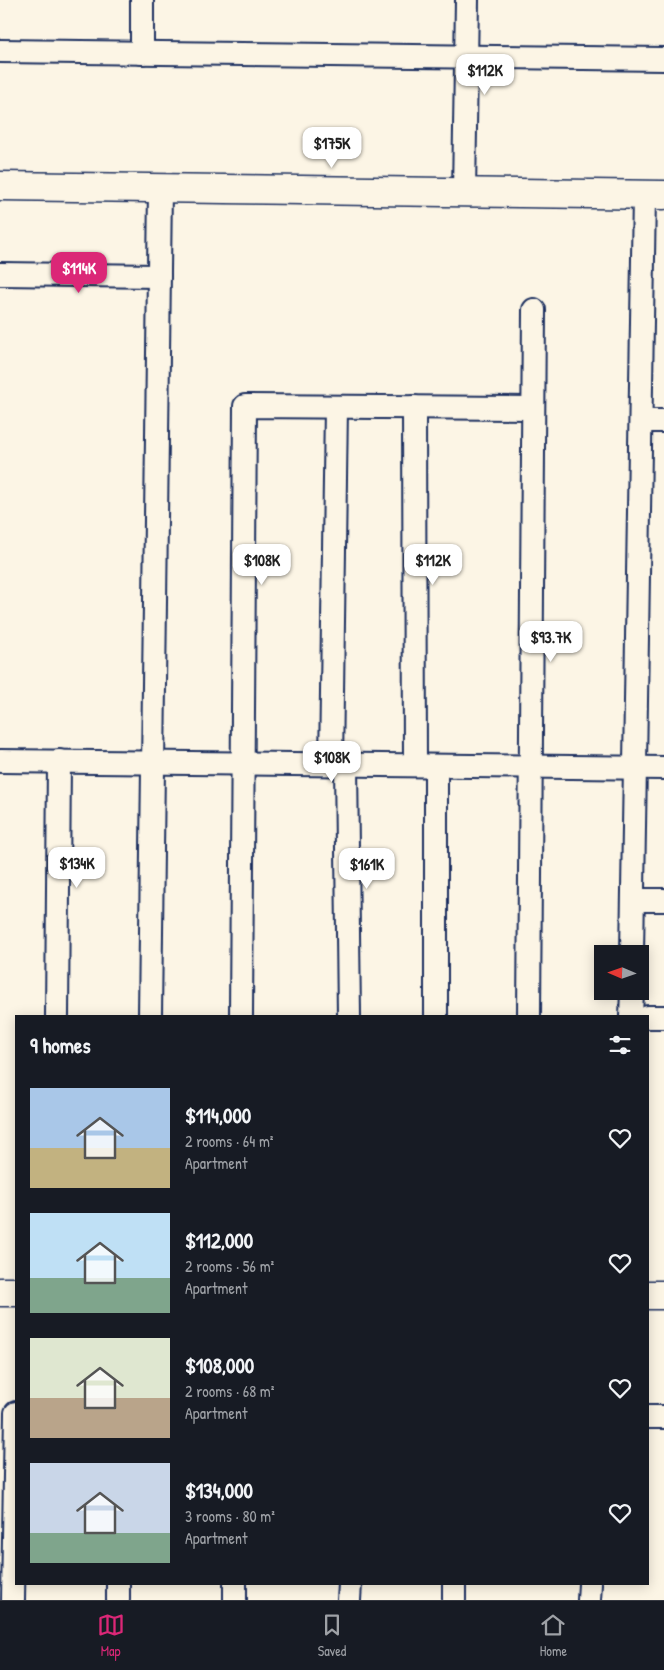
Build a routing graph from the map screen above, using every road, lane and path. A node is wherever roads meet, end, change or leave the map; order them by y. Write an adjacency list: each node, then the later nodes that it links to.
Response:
1 (142, 0): 4 (street)
2 (467, 0): 5 (street)
3 (0, 51): 4 (street)
4 (142, 53): 5 (street)
5 (466, 57): 6 (street); 9 (street)
6 (664, 60)
7 (0, 186): 8 (street)
8 (160, 188): 9 (street); 12 (street)
9 (464, 192): 10 (street)
10 (654, 195): 17 (street)
11 (0, 274): 12 (street)
12 (159, 276): 21 (street)
13 (534, 310): 16 (street)
14 (336, 407): 15 (street); 22 (street); 23 (street)
15 (414, 407): 16 (street); 24 (street)
16 (533, 408): 25 (street)
17 (640, 421): 18 (street); 26 (street)
18 (664, 421)
19 (0, 761): 20 (street)
20 (59, 761): 21 (street); 32 (street)
21 (153, 762): 22 (street); 33 (street)
22 (243, 763): 23 (street); 34 (street)
23 (339, 764): 24 (street); 35 (street)
24 (426, 765): 25 (street); 36 (street)
25 (531, 766): 26 (street); 37 (street)
26 (635, 768): 27 (street); 28 (street)
27 (664, 768)
28 (633, 900): 29 (street); 30 (street)
29 (664, 900)
30 (632, 945)
31 (632, 1000): 38 (street)
32 (57, 1015)
33 (150, 1015)
34 (241, 1015)
35 (349, 1015)
36 (436, 1015)
37 (529, 1015)
38 (631, 1015)
39 (649, 1017): 40 (street)
40 (664, 1017)
41 (0, 1292): 42 (street)
42 (15, 1292)
43 (649, 1295): 44 (street)
44 (664, 1295)
45 (0, 1413): 46 (street)
46 (15, 1413)
47 (649, 1417): 48 (street)
48 (664, 1417)
49 (15, 1475): 55 (street)
50 (118, 1585): 56 (street)
51 (235, 1585): 57 (street)
52 (350, 1585): 58 (street)
53 (454, 1585): 59 (street)
54 (590, 1585): 60 (street)
55 (13, 1600)
56 (118, 1600)
57 (235, 1600)
58 (349, 1600)
59 (454, 1600)
60 (590, 1600)

